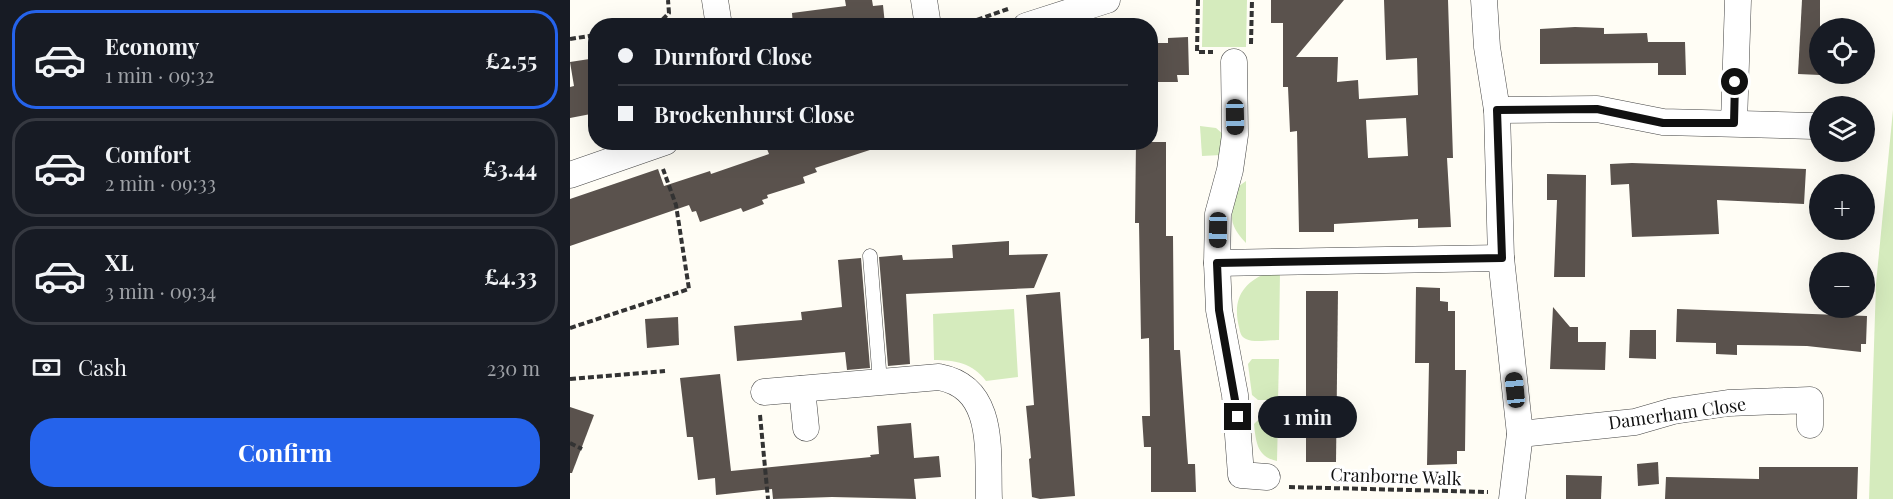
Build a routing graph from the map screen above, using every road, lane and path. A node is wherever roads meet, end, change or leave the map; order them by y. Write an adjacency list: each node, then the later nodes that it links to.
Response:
1 (668, 0): 9 (path)
2 (715, 0): 10 (street)
3 (924, 0): 11 (street)
4 (1107, 0): 8 (street)
5 (1198, 0): 14 (path)
6 (1484, 0): 16 (street)
7 (1738, 0): 17 (street)
8 (1019, 16)
9 (664, 18)
10 (718, 18)
11 (927, 18)
12 (588, 36): 13 (path)
13 (570, 39)
14 (1197, 52)
15 (1234, 62): 24 (street)
16 (1497, 110): 17 (street); 23 (street)
17 (1734, 123): 18 (street)
18 (1809, 126)
19 (643, 150): 21 (street)
20 (662, 150): 25 (path)
21 (570, 175)
22 (870, 256): 28 (lane)
23 (1502, 258): 24 (street); 33 (street)
24 (1217, 263): 36 (street)
25 (570, 328)
26 (665, 371): 27 (path)
27 (570, 379)
28 (880, 382): 29 (street); 39 (street)
29 (802, 389): 30 (street); 32 (street)
30 (764, 392): 38 (path)
31 (1810, 424): 33 (street, Damerham Close)
32 (806, 428)
33 (1520, 434): 37 (street)
34 (570, 443): 35 (path)
35 (582, 449)
36 (1273, 482): 37 (path, Cranborne Walk)
37 (1512, 496)
38 (768, 499)
39 (988, 499)

